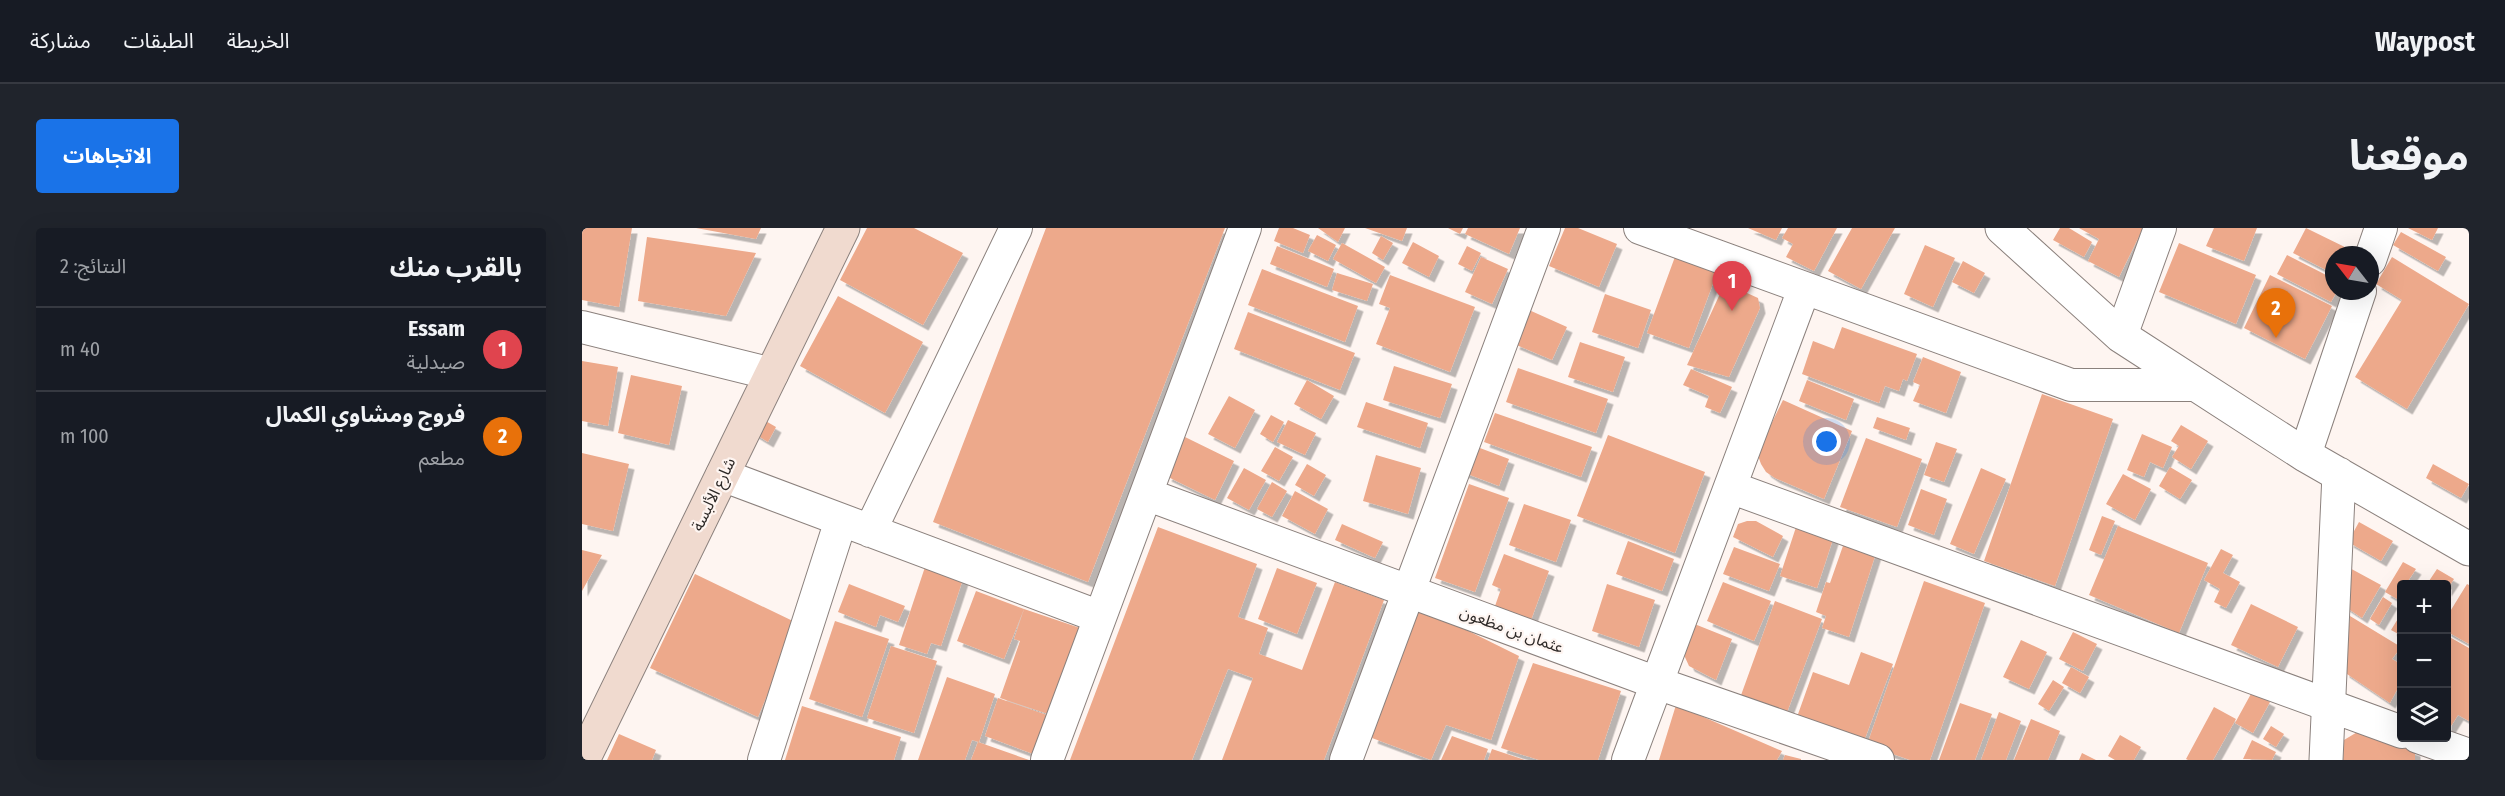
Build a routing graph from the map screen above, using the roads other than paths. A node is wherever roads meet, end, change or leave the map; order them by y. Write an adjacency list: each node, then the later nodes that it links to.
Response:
1 (843, 228): 14 (main road, شارع الألبسة)
2 (1016, 228): 21 (street)
3 (1245, 228): 20 (street)
4 (1544, 228): 23 (street)
5 (1640, 228): 10 (street)
6 (2002, 228): 13 (street)
7 (2160, 228): 13 (street)
8 (2381, 228): 9 (street)
9 (2375, 246)
10 (1804, 289): 15 (street); 19 (street)
11 (2357, 300): 16 (street)
12 (582, 327): 14 (street)
13 (2121, 336): 15 (street)
14 (772, 374): 18 (main road, شارع الألبسة)
15 (2197, 386): 16 (street)
16 (2305, 455): 17 (street)
17 (2338, 474): 22 (street); 26 (street)
18 (722, 475): 21 (street); 29 (main road, شارع الألبسة)
19 (1730, 487): 25 (street); 26 (street)
20 (1146, 494): 23 (street, عثمان بن مظعون); 24 (street)
21 (855, 525): 24 (street); 31 (street)
22 (2469, 549)
23 (1409, 590): 25 (street, عثمان بن مظعون); 33 (street)
24 (1100, 617): 32 (street)
25 (1657, 683): 34 (street); 35 (street, عثمان بن مظعون)
26 (2329, 707): 27 (street); 36 (street)
27 (2397, 730)
28 (2430, 742): 30 (street)
29 (585, 750)
30 (2469, 755)
31 (764, 760)
32 (1047, 760)
33 (1346, 760)
34 (1628, 760)
35 (1878, 760)
36 (2326, 760)

